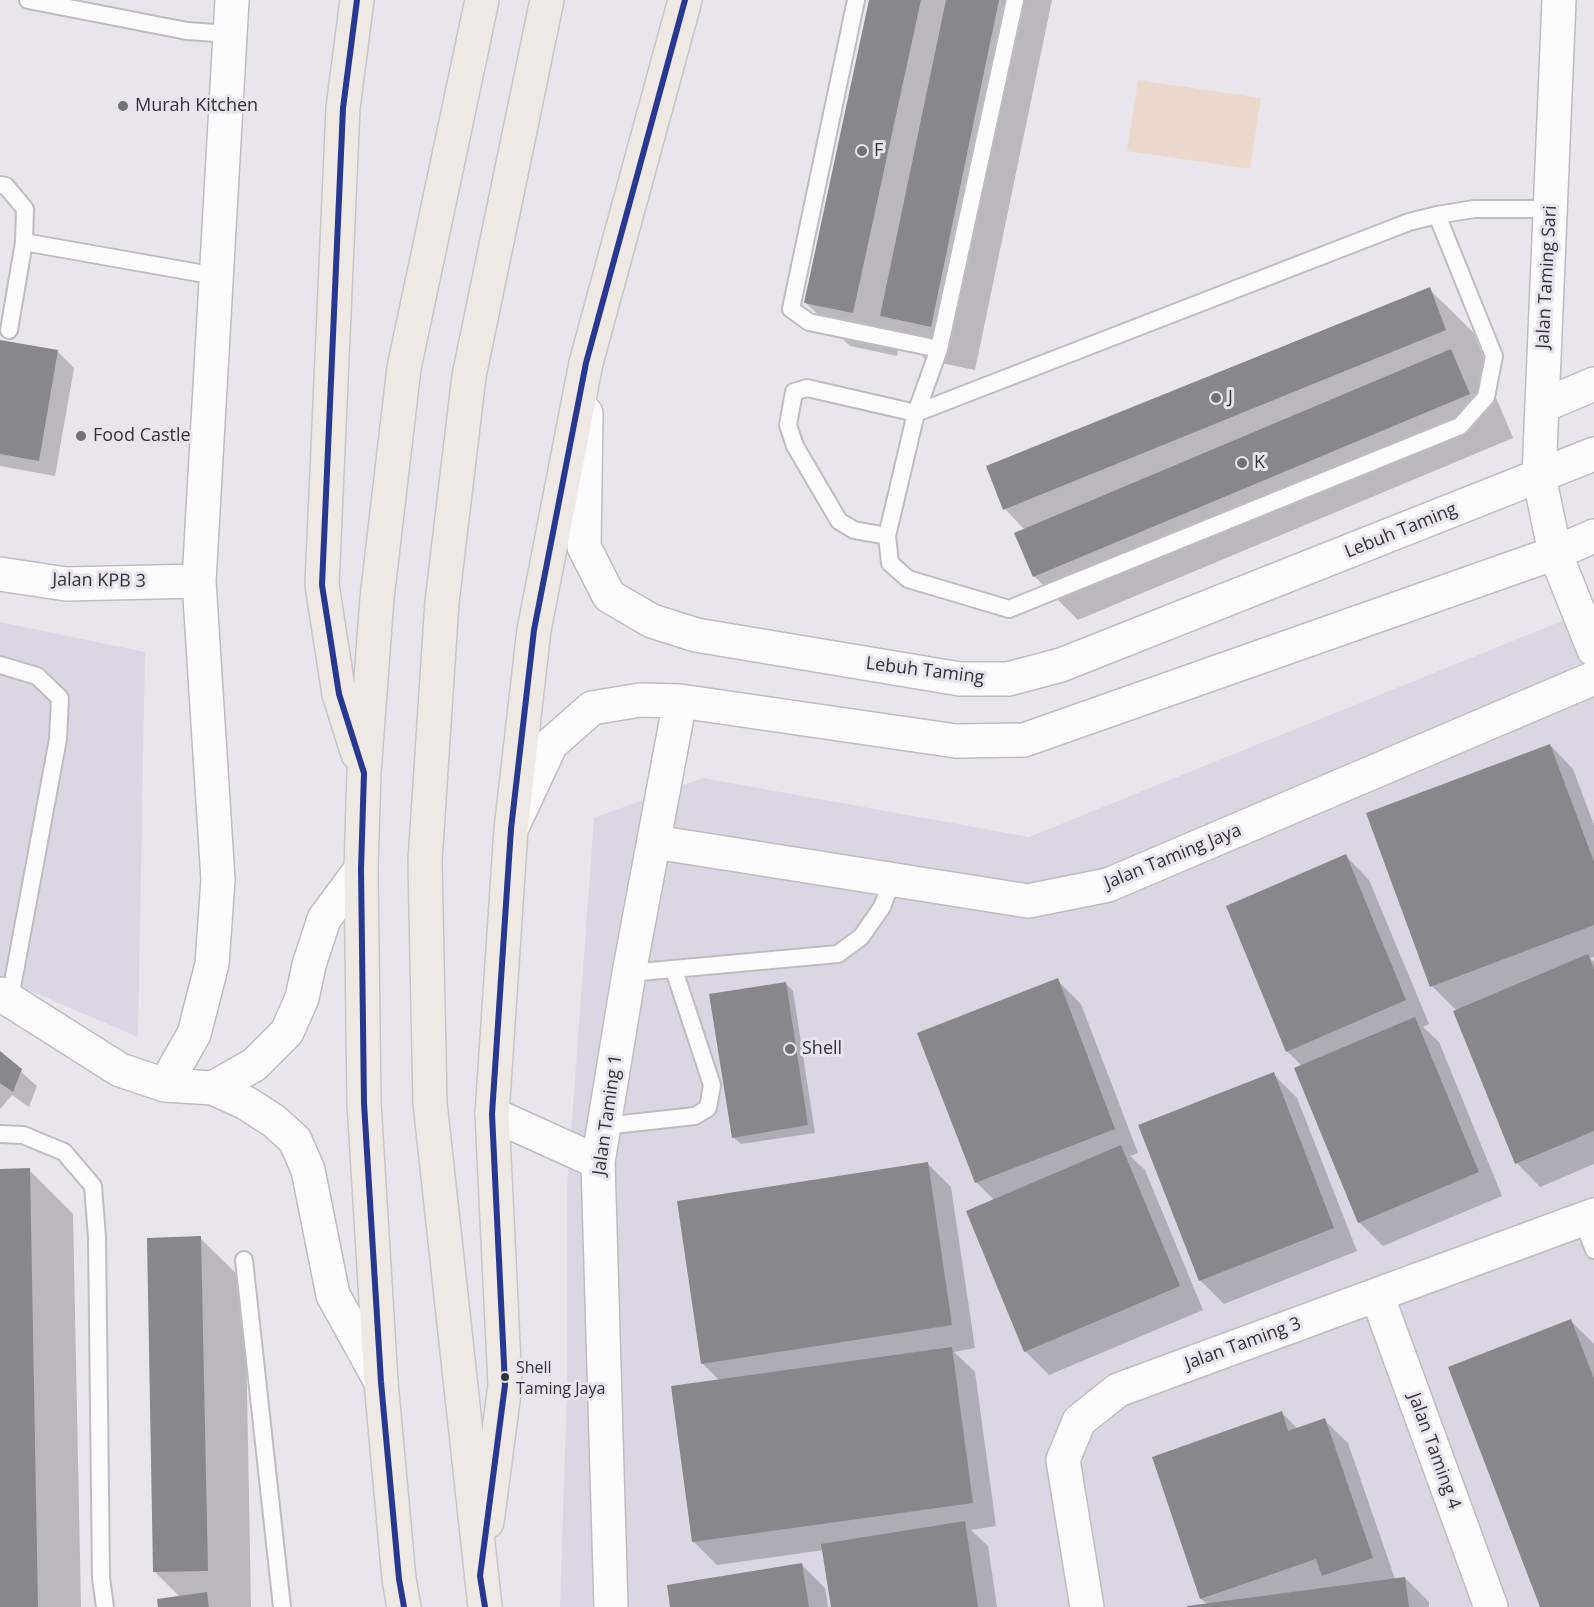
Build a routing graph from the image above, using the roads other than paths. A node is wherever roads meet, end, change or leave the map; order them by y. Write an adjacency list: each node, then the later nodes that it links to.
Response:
1 (28, 0): 10 (lane)
2 (232, 0): 10 (street)
3 (357, 0): 33 (highway)
4 (482, 0): 33 (highway)
5 (547, 0): 52 (highway)
6 (685, 0): 18 (highway)
7 (856, 0): 17 (lane)
8 (1015, 0): 17 (lane)
9 (1559, 0): 12 (street, Jalan Taming Sari)
10 (230, 34): 15 (street)
11 (0, 185): 14 (lane)
12 (1550, 209): 13 (lane); 20 (street, Jalan Taming Sari)
13 (1437, 215): 21 (lane); 24 (lane)
14 (24, 242): 15 (lane); 16 (lane)
15 (216, 276): 28 (street)
16 (9, 330)
17 (939, 350): 21 (lane)
18 (586, 363): 23 (street, Lebuh Taming); 34 (highway)
19 (1594, 384): 20 (street)
20 (1542, 406): 23 (street, Jalan Taming Sari)
21 (916, 413): 24 (lane); 24 (lane)
22 (1594, 454): 23 (street, Lebuh Taming)
23 (1539, 476): 26 (street, Jalan Taming Sari)
24 (887, 536)
25 (1594, 536): 26 (street)
26 (1555, 553): 29 (street, Jalan Taming Sari); 32 (street)
27 (0, 574): 28 (street, Jalan KPB 3)
28 (200, 581): 41 (street)
29 (1594, 650)
30 (0, 665): 40 (lane)
31 (1594, 678): 37 (street, Jalan Taming Jaya)
32 (680, 701): 34 (street); 35 (street, Jalan Taming 1)
33 (364, 773): 36 (highway)
34 (512, 829): 43 (highway)
35 (656, 842): 37 (street, Jalan Taming Jaya); 39 (street, Jalan Taming 1)
36 (361, 869): 42 (street); 51 (highway)
37 (892, 881): 38 (lane)
38 (674, 970): 39 (lane); 44 (lane)
39 (629, 973): 44 (street, Jalan Taming 1)
40 (5, 996): 41 (street)
41 (165, 1085): 42 (street)
42 (213, 1089): 51 (street)
43 (492, 1114): 46 (street); 52 (highway)
44 (604, 1126): 46 (street, Jalan Taming 1)
45 (0, 1134): 53 (lane)
46 (598, 1162): 56 (street, Jalan Taming 1)
47 (1588, 1217): 48 (lane); 50 (street, Jalan Taming 3)
48 (1594, 1250)
49 (244, 1260): 54 (lane)
50 (1377, 1295): 57 (street, Jalan Taming 3); 58 (street, Jalan Taming 4)
51 (381, 1382): 55 (highway)
52 (482, 1591)
53 (105, 1607)
54 (282, 1607)
55 (404, 1607)
56 (610, 1607)
57 (1087, 1607)
58 (1491, 1607)

